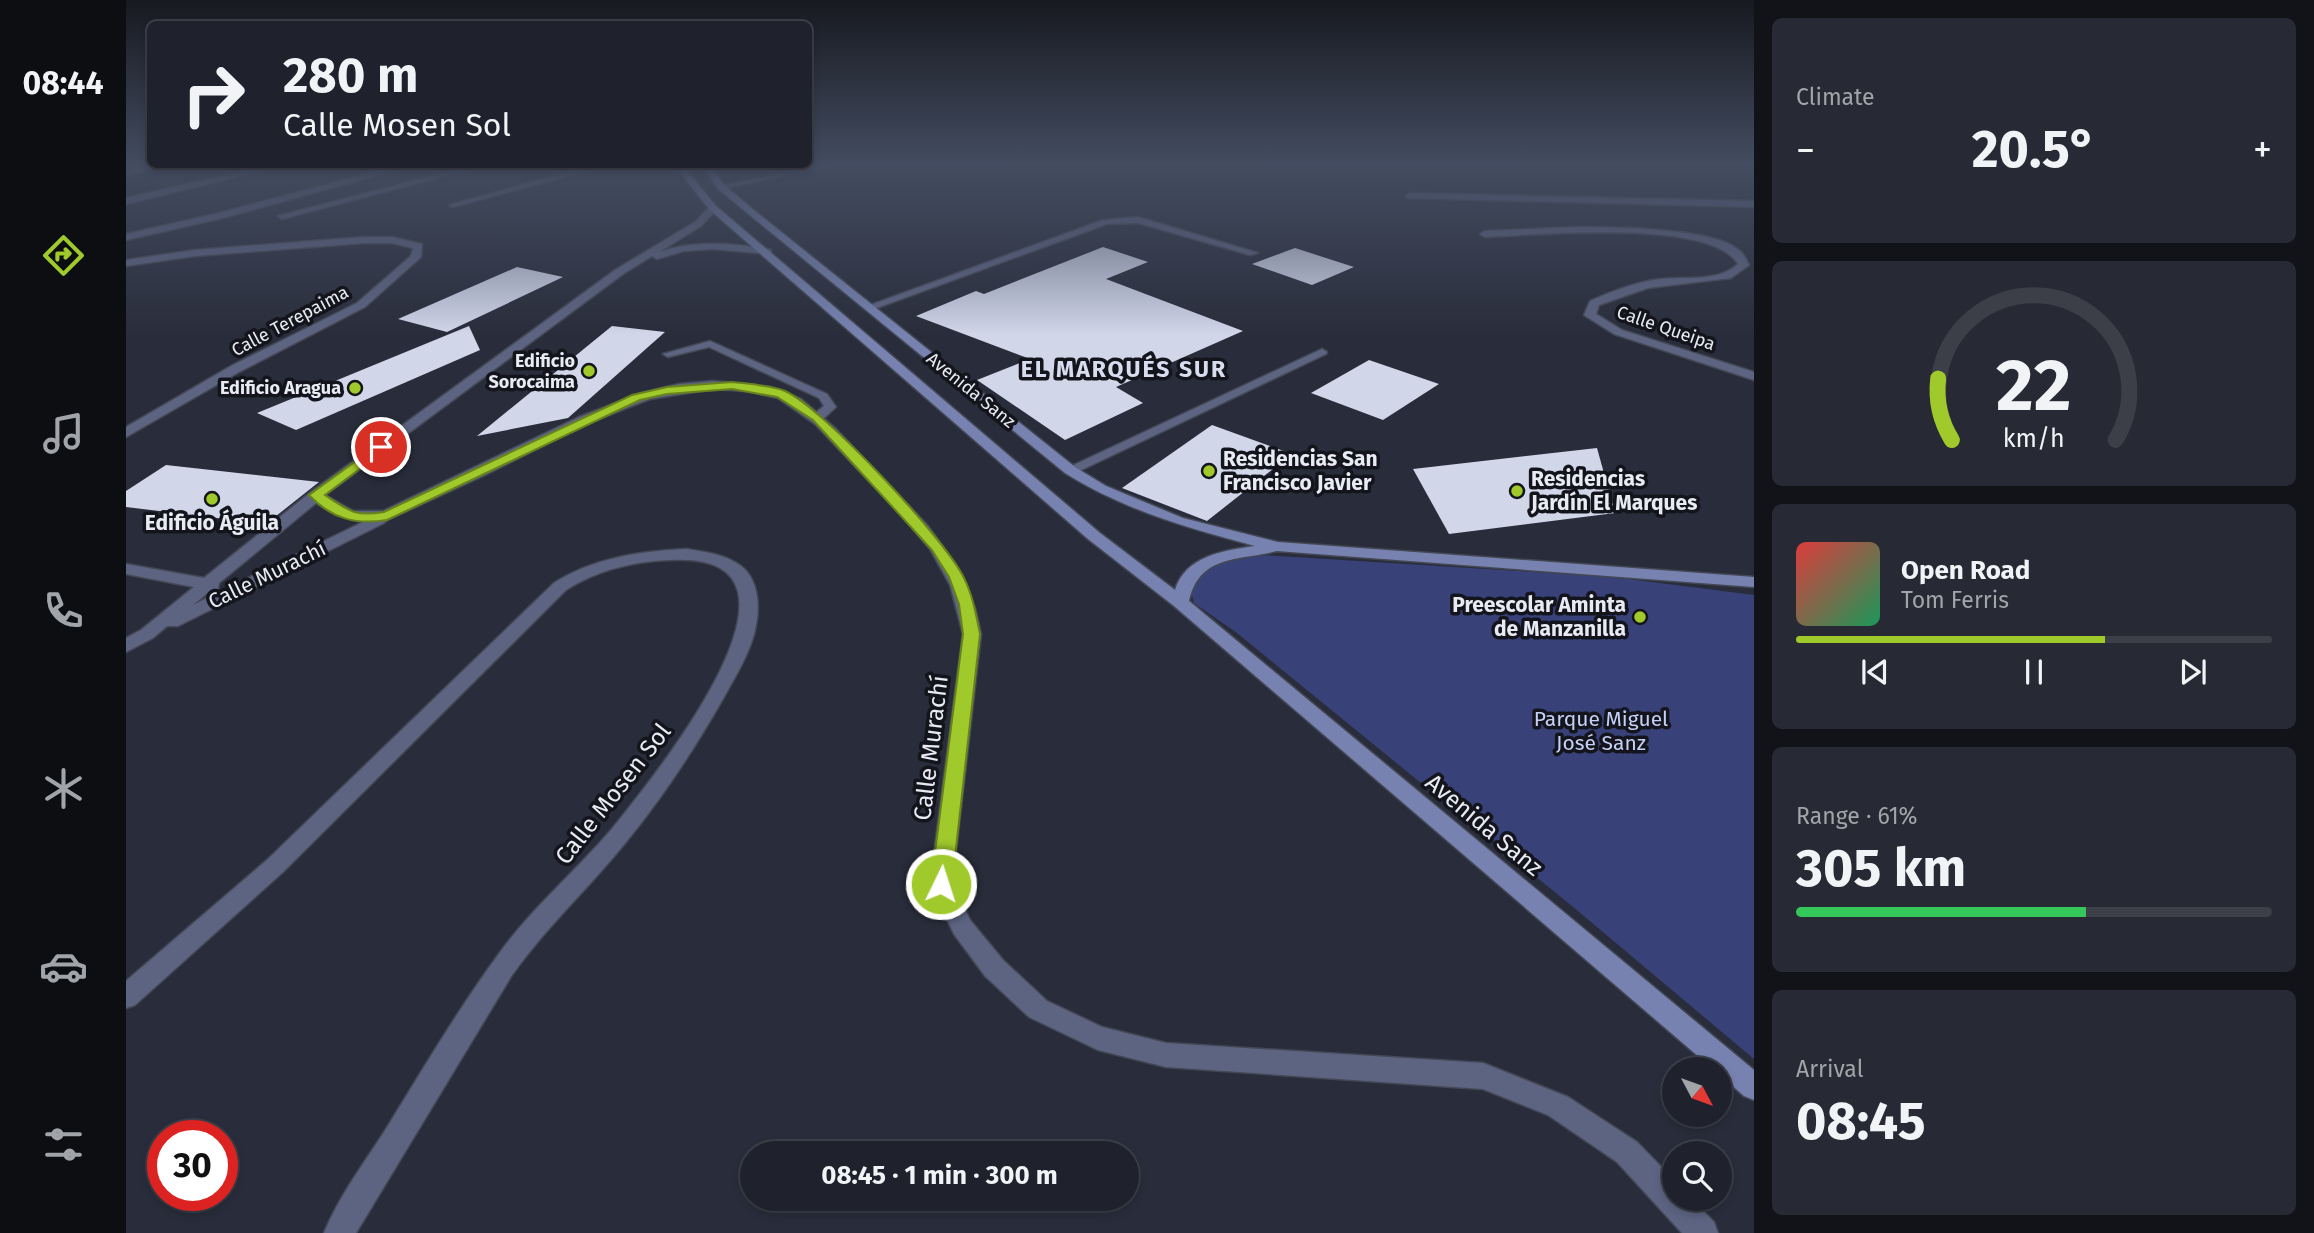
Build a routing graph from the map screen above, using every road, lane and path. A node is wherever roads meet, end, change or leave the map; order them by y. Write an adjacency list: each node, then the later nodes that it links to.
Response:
1 (200, 221): 8 (street)
2 (701, 221): 12 (street)
3 (728, 221): 9 (street, Avenida Sanz)
4 (763, 221): 13 (street, Avenida Sanz)
5 (1116, 221): 13 (lane)
6 (1140, 221): 10 (lane)
7 (1485, 234): 16 (street, Calle Queipa)
8 (126, 237)
9 (767, 252): 12 (street); 27 (street, Avenida Sanz)
10 (1252, 253)
11 (126, 263): 18 (street, Calle Terepaima)
12 (619, 272): 20 (street)
13 (870, 307): 19 (street, Avenida Sanz)
14 (1322, 352): 19 (lane)
15 (668, 354): 17 (lane)
16 (1754, 376)
17 (817, 418): 21 (street, Calle Murachí); 33 (street, Calle Murachí)
18 (126, 433)
19 (1070, 470): 22 (street, Avenida Sanz)
20 (316, 495): 21 (street, Calle Murachí); 25 (street)
21 (387, 515): 26 (street, Calle Murachí)
22 (1278, 547): 24 (street, Avenida Sanz); 27 (street, Avenida Sanz)
23 (126, 569): 25 (street)
24 (1754, 582)
25 (206, 584): 26 (street); 28 (street)
26 (237, 591): 28 (street, Calle Murachí)
27 (1180, 602): 31 (street, Avenida Sanz)
28 (147, 634): 29 (street)
29 (126, 646)
30 (126, 998): 32 (street, Calle Mosen Sol)
31 (1754, 1087)
32 (339, 1233)
33 (1703, 1233)

